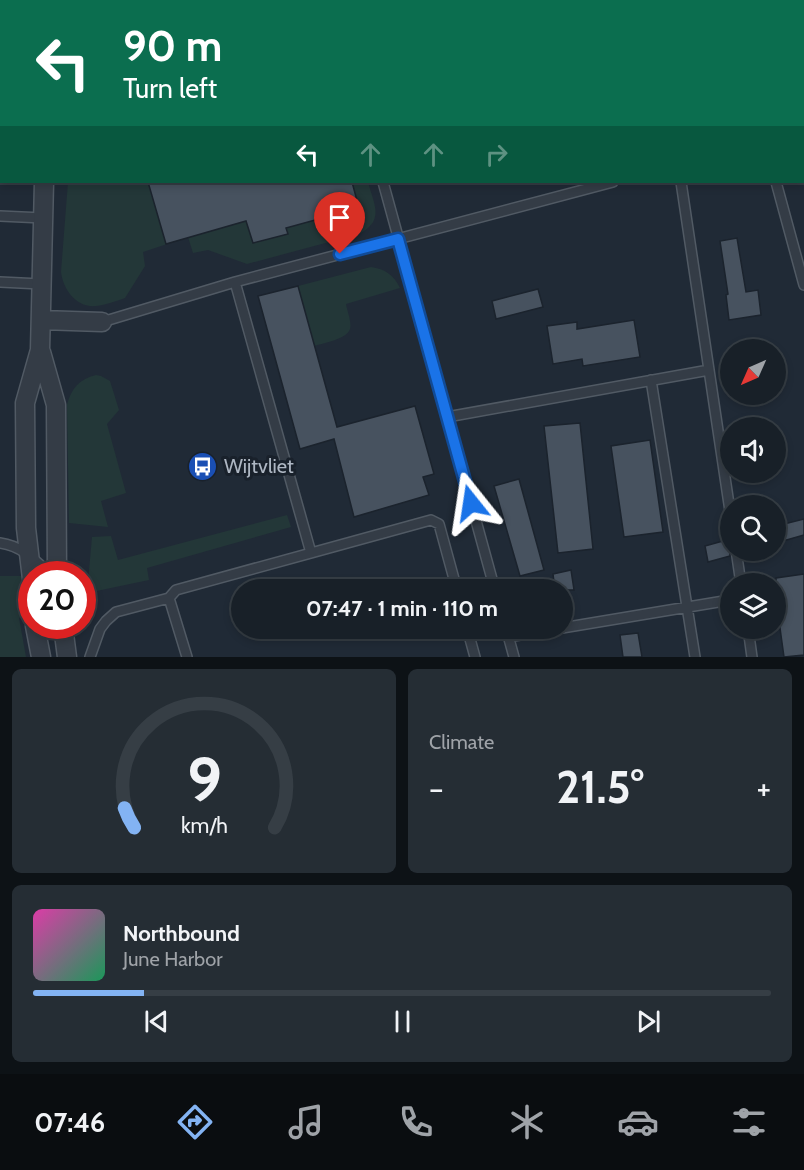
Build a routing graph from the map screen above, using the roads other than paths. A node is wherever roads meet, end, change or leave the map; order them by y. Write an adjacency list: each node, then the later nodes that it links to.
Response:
1 (44, 183): 7 (street)
2 (383, 183): 8 (lane)
3 (609, 183): 8 (lane)
4 (681, 183): 16 (lane)
5 (776, 183): 12 (lane)
6 (0, 216): 7 (lane)
7 (43, 219): 11 (street)
8 (398, 239): 10 (lane); 18 (lane)
9 (0, 282): 11 (lane)
10 (235, 282): 14 (lane); 21 (lane)
11 (41, 284): 13 (street)
12 (804, 285)
13 (41, 320): 14 (street); 15 (street)
14 (102, 322)
15 (40, 350): 22 (street); 25 (street)
16 (709, 370): 17 (lane); 19 (lane)
17 (651, 380): 18 (lane); 30 (lane)
18 (447, 417): 27 (lane)
19 (728, 495)
20 (0, 543): 22 (lane)
21 (311, 553): 26 (lane); 28 (lane)
22 (30, 555): 23 (street); 24 (lane)
23 (30, 561)
24 (36, 561)
25 (57, 561)
26 (454, 579)
27 (492, 579)
28 (169, 598): 39 (lane); 40 (lane)
29 (720, 602): 30 (lane)
30 (686, 608): 31 (lane); 43 (lane)
31 (573, 626)
32 (38, 639): 37 (street)
33 (65, 639): 38 (street)
34 (470, 639): 41 (lane)
35 (508, 639): 42 (lane)
36 (750, 639): 44 (lane)
37 (41, 657)
38 (67, 657)
39 (90, 657)
40 (187, 657)
41 (475, 657)
42 (513, 657)
43 (695, 657)
44 (752, 657)

